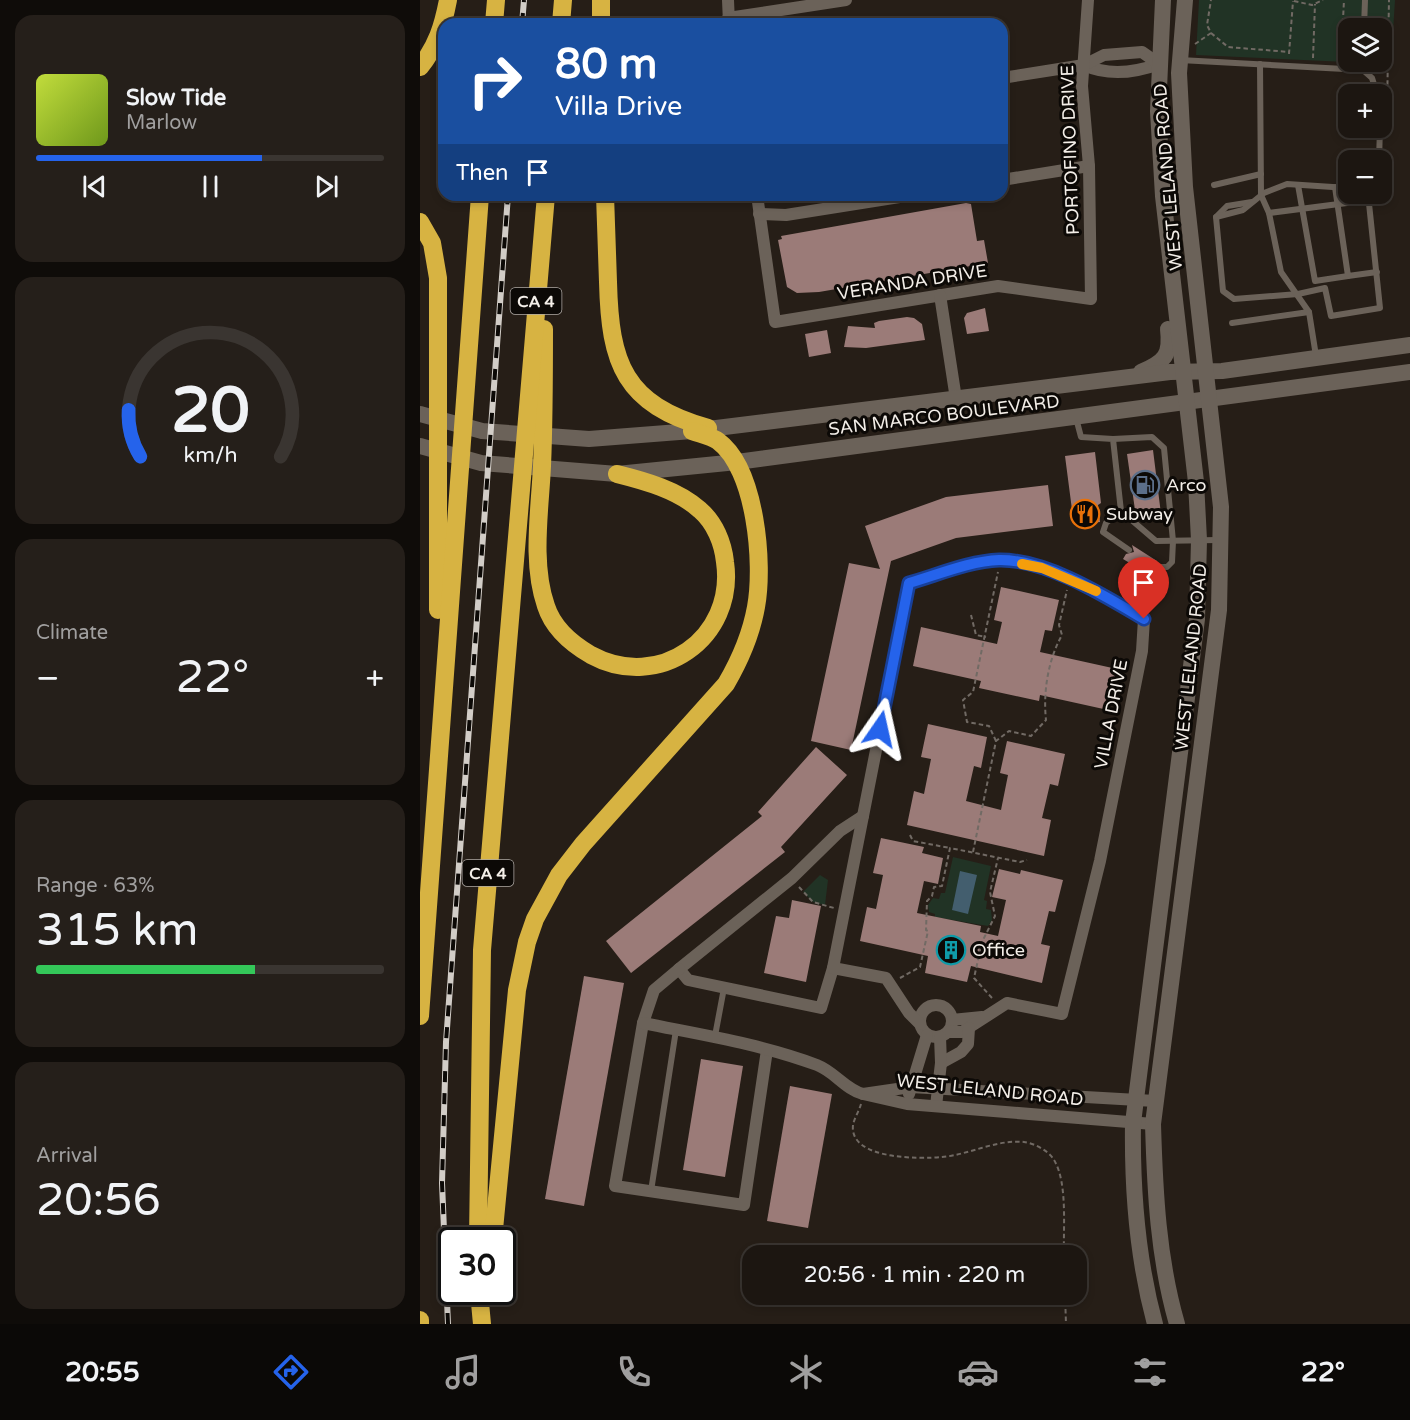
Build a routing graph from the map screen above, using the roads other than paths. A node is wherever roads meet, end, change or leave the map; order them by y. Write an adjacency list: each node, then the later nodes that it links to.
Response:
1 (448, 0): 12 (highway)
2 (496, 0): 13 (highway)
3 (563, 0): 14 (highway)
4 (601, 0): 15 (highway)
5 (728, 0): 16 (street)
6 (846, 0): 17 (street)
7 (1088, 0): 23 (street, PORTOFINO DRIVE)
8 (1163, 0): 21 (main road, WEST LELAND ROAD)
9 (1171, 0): 20 (main road)
10 (1185, 0): 20 (main road, WEST LELAND ROAD)
11 (1365, 0): 18 (lane)
12 (445, 18)
13 (494, 18)
14 (562, 18)
15 (601, 18)
16 (729, 18)
17 (746, 18)
18 (1364, 18)
19 (438, 40): 24 (highway)
20 (1180, 60): 22 (lane); 34 (main road, WEST LELAND ROAD)
21 (1159, 64): 23 (street); 23 (street); 34 (main road); 38 (main road, WEST LELAND ROAD)
22 (1260, 64): 25 (lane); 30 (lane)
23 (1084, 65): 27 (street); 29 (street, PORTOFINO DRIVE)
24 (420, 67)
25 (1338, 69)
26 (1365, 72): 28 (lane)
27 (1008, 77)
28 (1374, 84)
29 (1089, 166): 31 (street); 56 (street, PORTOFINO DRIVE)
30 (1261, 174): 32 (lane); 37 (lane)
31 (1008, 179)
32 (1214, 185)
33 (1298, 185): 35 (lane); 37 (lane); 46 (lane)
34 (1185, 187): 61 (main road, WEST LELAND ROAD)
35 (1335, 187): 36 (lane); 44 (lane)
36 (1338, 187)
37 (1261, 195): 47 (lane); 54 (lane)
38 (1163, 196): 62 (main road, WEST LELAND ROAD); 64 (main road)
39 (480, 201): 82 (highway)
40 (606, 201): 71 (highway)
41 (758, 201): 48 (street)
42 (874, 201): 48 (street)
43 (545, 203): 68 (highway, CA 4)
44 (1337, 204): 46 (lane); 51 (lane)
45 (1370, 204): 50 (lane)
46 (1302, 208): 47 (lane); 52 (lane)
47 (1269, 213): 54 (lane)
48 (759, 214): 55 (street, VERANDA DRIVE)
49 (420, 222): 82 (highway)
50 (1377, 272): 51 (lane); 53 (lane)
51 (1348, 276): 52 (lane)
52 (1324, 280): 53 (lane)
53 (1325, 288): 54 (lane)
54 (1298, 294): 57 (lane)
55 (940, 296): 56 (street, VERANDA DRIVE); 65 (street)
56 (1091, 298)
57 (1309, 312): 58 (lane); 60 (lane)
58 (1232, 323)
59 (1410, 345): 60 (main road, SAN MARCO BOULEVARD)
60 (1316, 358): 61 (main road, SAN MARCO BOULEVARD)
61 (1206, 371): 62 (main road, SAN MARCO BOULEVARD); 66 (main road, WEST LELAND ROAD)
62 (1182, 372): 64 (main road, SAN MARCO BOULEVARD); 67 (main road, WEST LELAND ROAD)
63 (1410, 372): 66 (main road, SAN MARCO BOULEVARD)
64 (1124, 378): 65 (main road, SAN MARCO BOULEVARD)
65 (956, 399): 71 (main road, SAN MARCO BOULEVARD)
66 (1210, 400): 67 (main road, SAN MARCO BOULEVARD); 78 (main road, WEST LELAND ROAD)
67 (1186, 403): 70 (main road, SAN MARCO BOULEVARD); 77 (main road, WEST LELAND ROAD)
68 (535, 408): 75 (highway); 106 (highway, CA 4)
69 (420, 414): 71 (main road, SAN MARCO BOULEVARD)
70 (1076, 418): 72 (lane); 74 (main road, SAN MARCO BOULEVARD)
71 (701, 430): 74 (highway)
72 (1113, 439): 76 (lane); 79 (lane)
73 (420, 446): 75 (main road, SAN MARCO BOULEVARD)
74 (737, 462): 75 (main road, SAN MARCO BOULEVARD); 107 (highway)
75 (617, 474)
76 (1121, 512): 79 (lane); 80 (lane)
77 (1199, 540): 78 (lane); 79 (lane); 99 (main road, WEST LELAND ROAD)
78 (1221, 540): 100 (main road, WEST LELAND ROAD)
79 (1173, 541): 81 (lane)
80 (1129, 550)
81 (1153, 567)
82 (436, 803): 87 (highway)
83 (863, 816): 84 (street, VILLA DRIVE); 85 (street); 88 (street, VILLA DRIVE)
84 (833, 968): 86 (street, VILLA DRIVE); 92 (street)
85 (679, 969): 86 (street); 89 (street)
86 (724, 988): 93 (lane)
87 (420, 1016)
88 (982, 1017): 90 (street, VILLA DRIVE); 92 (street, VILLA DRIVE)
89 (643, 1023): 91 (street); 105 (street)
90 (969, 1028): 92 (street, VILLA DRIVE); 95 (street)
91 (676, 1030): 93 (street); 105 (lane)
92 (938, 1030): 95 (street); 96 (street)
93 (715, 1036): 94 (street)
94 (767, 1050): 98 (street); 105 (street)
95 (941, 1063): 97 (street)
96 (911, 1088): 97 (street, WEST LELAND ROAD); 98 (street, WEST LELAND ROAD); 101 (street)
97 (939, 1089): 99 (street, WEST LELAND ROAD); 102 (street)
98 (863, 1094): 101 (street, WEST LELAND ROAD)
99 (1134, 1100): 100 (street, WEST LELAND ROAD); 103 (main road, WEST LELAND ROAD)
100 (1155, 1101): 104 (main road, WEST LELAND ROAD)
101 (907, 1104): 102 (street, WEST LELAND ROAD)
102 (936, 1106): 103 (street, WEST LELAND ROAD)
103 (1133, 1123): 104 (street, WEST LELAND ROAD); 112 (main road, WEST LELAND ROAD)
104 (1154, 1124): 113 (main road, WEST LELAND ROAD)
105 (651, 1191)
106 (477, 1227)
107 (494, 1227)
108 (481, 1305): 110 (highway)
109 (492, 1305): 111 (highway)
110 (482, 1324)
111 (491, 1324)
112 (1155, 1324)
113 (1178, 1324)

